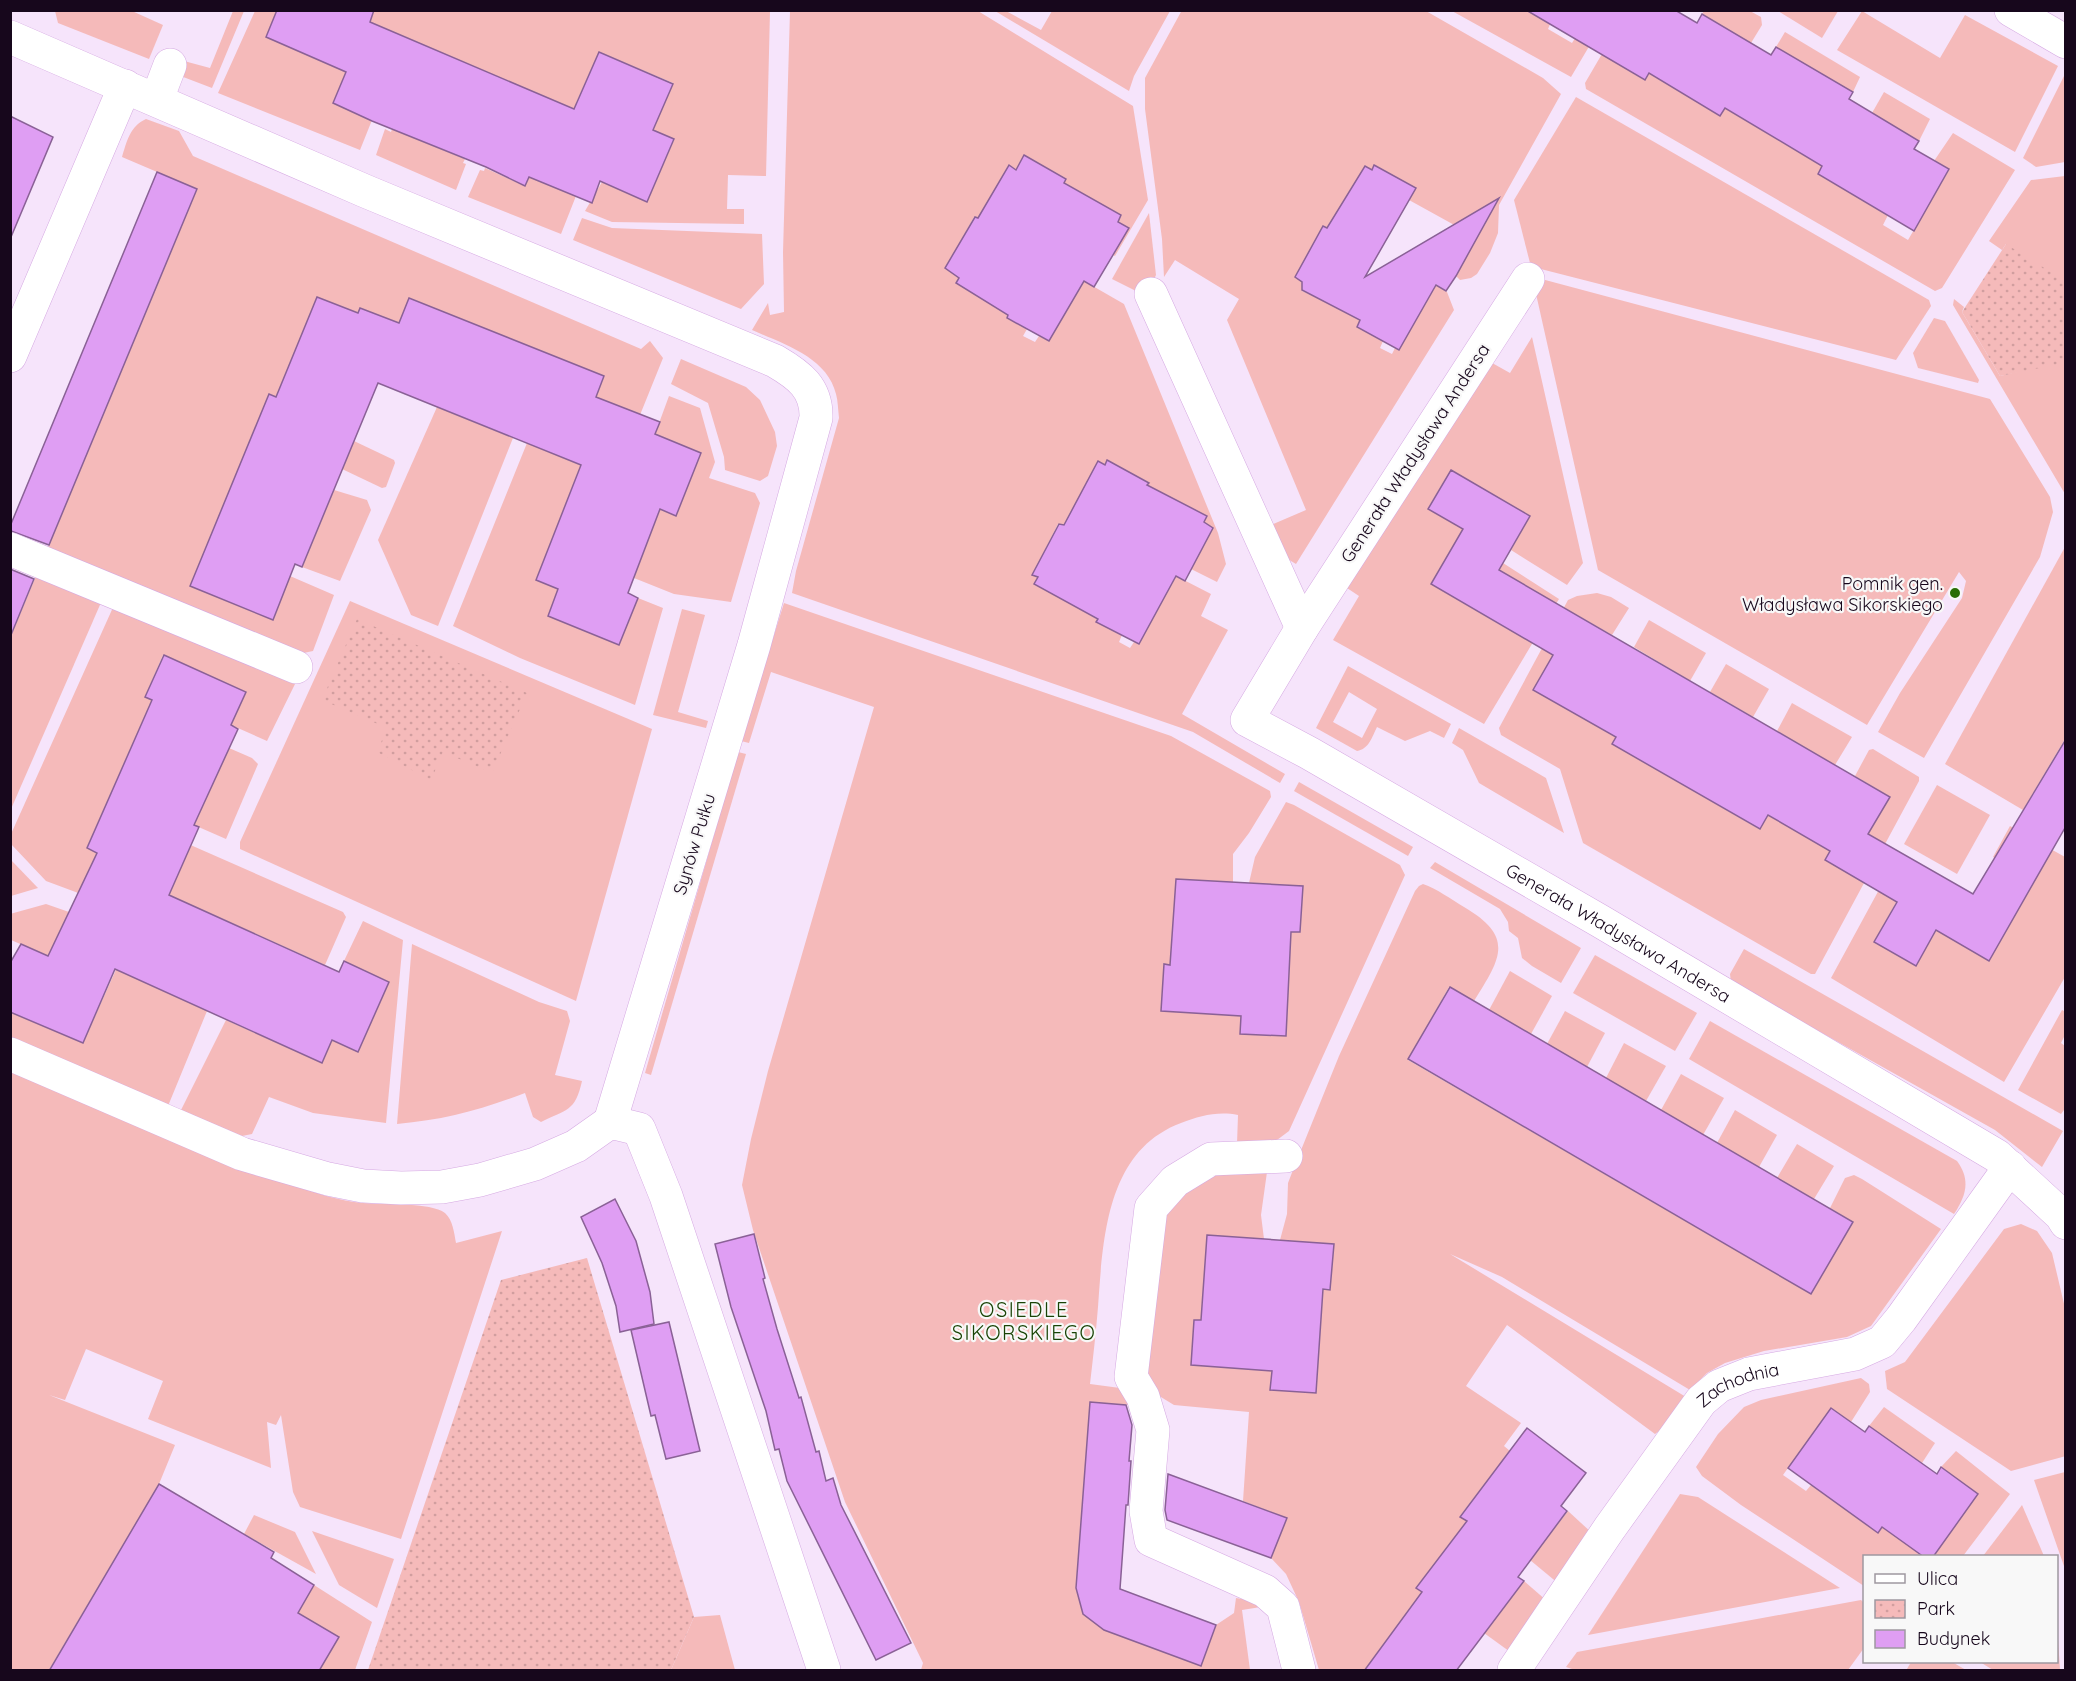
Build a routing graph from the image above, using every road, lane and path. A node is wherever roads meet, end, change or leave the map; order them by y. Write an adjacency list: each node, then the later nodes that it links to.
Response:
1 (2011, 10): 3 (street)
2 (10, 37): 5 (street, Synów Pułku)
3 (2066, 42)
4 (170, 65): 6 (street)
5 (125, 86): 6 (street, Synów Pułku); 9 (street)
6 (157, 99): 14 (street, Synów Pułku)
7 (1528, 279): 11 (street, Generała Władysława Andersa)
8 (1151, 294): 11 (street)
9 (10, 356)
10 (10, 549): 12 (street)
11 (1302, 628): 16 (street, Generała Władysława Andersa)
12 (296, 667)
13 (10, 1054): 14 (street)
14 (622, 1115): 18 (street)
15 (1286, 1156): 19 (street)
16 (2010, 1167): 17 (street, Generała Władysława Andersa); 20 (street, Zachodnia)
17 (2066, 1222)
18 (824, 1671)
19 (1299, 1671)
20 (1514, 1671)

